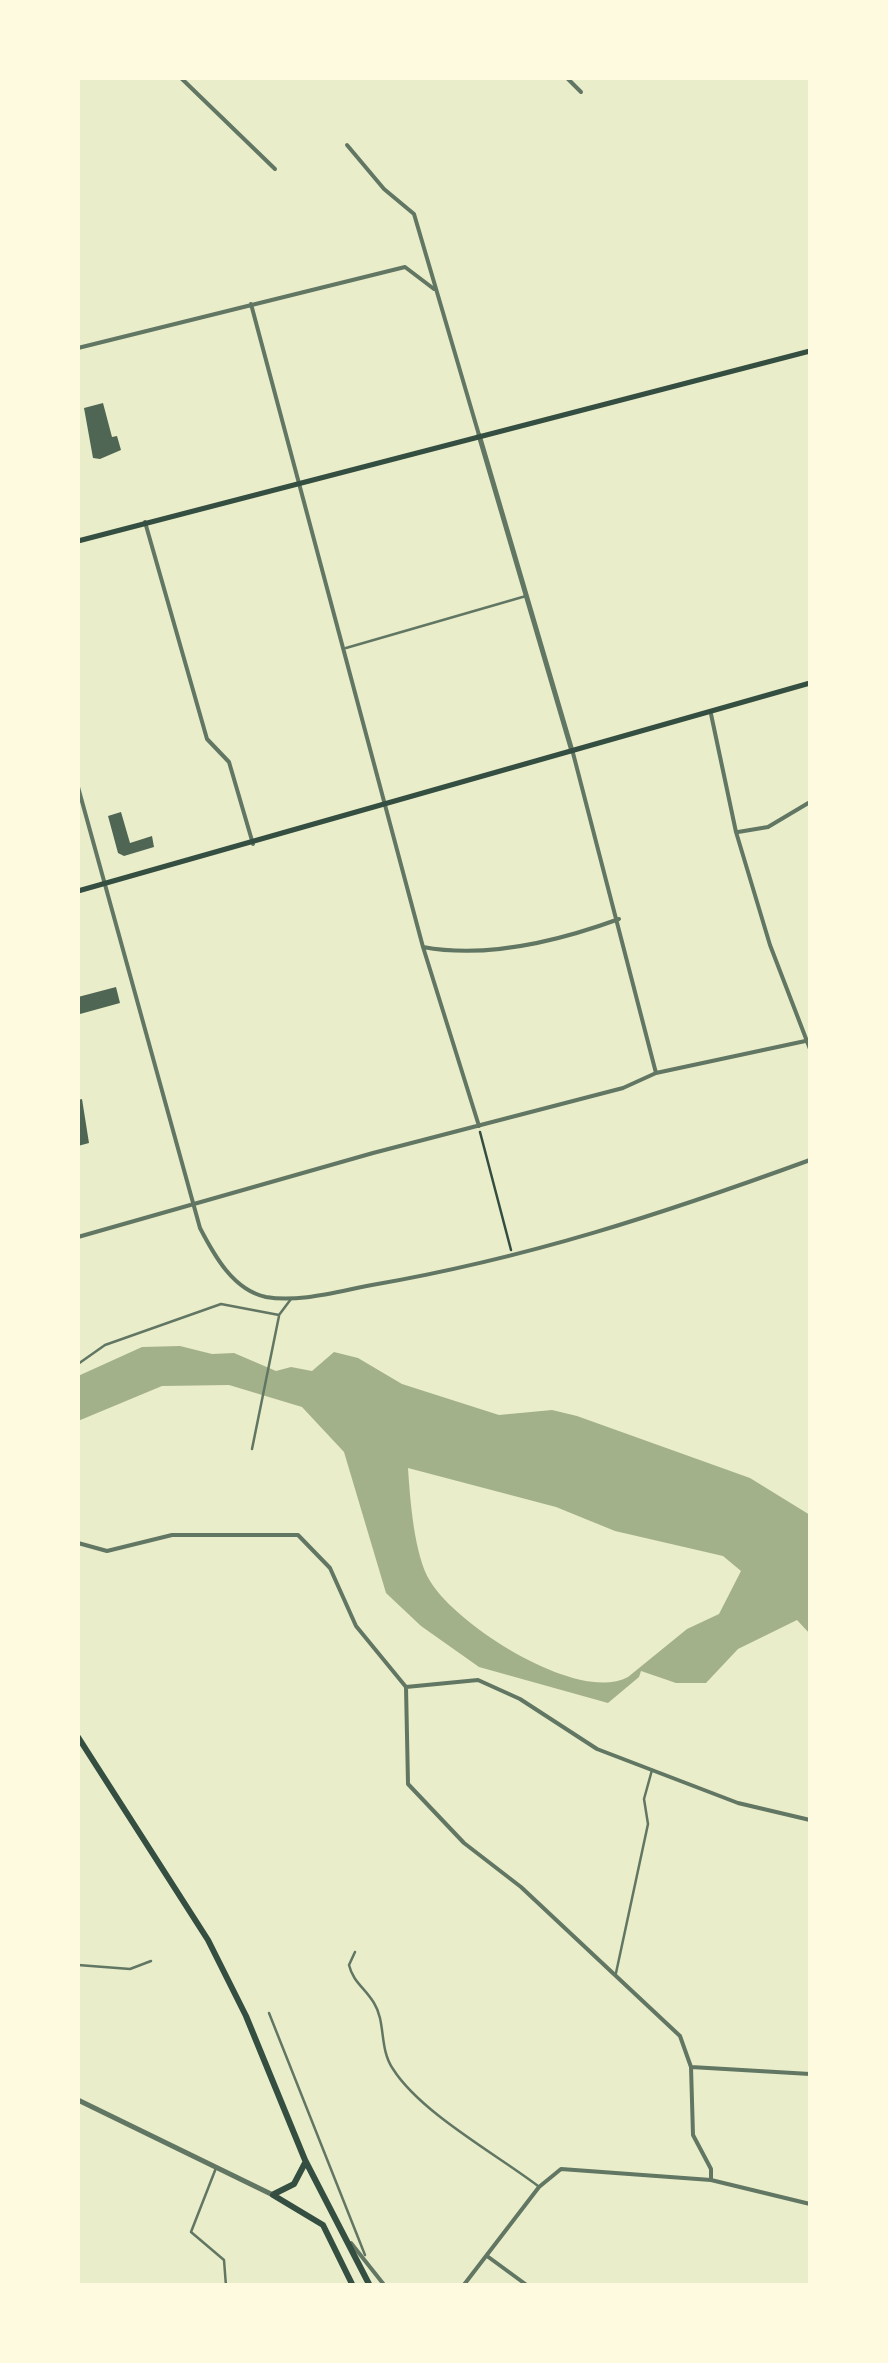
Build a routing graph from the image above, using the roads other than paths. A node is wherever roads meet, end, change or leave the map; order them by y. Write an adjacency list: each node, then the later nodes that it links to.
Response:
1 (181, 78): 5 (street)
2 (567, 78): 3 (street)
3 (580, 92)
4 (348, 145): 6 (street)
5 (275, 170)
6 (434, 290): 7 (street); 10 (street)
7 (251, 304): 8 (street); 11 (street)
8 (78, 348)
9 (810, 351): 10 (main road)
10 (479, 435): 11 (main road); 14 (street)
11 (298, 481): 12 (main road); 15 (street)
12 (145, 522): 13 (main road); 23 (street)
13 (78, 541)
14 (527, 596): 15 (street); 18 (street)
15 (342, 650): 21 (street)
16 (810, 684): 17 (main road)
17 (711, 714): 18 (main road); 22 (street)
18 (572, 751): 21 (main road); 26 (street)
19 (78, 788): 24 (street)
20 (810, 802): 22 (street)
21 (386, 806): 23 (main road); 27 (street)
22 (736, 832): 28 (street)
23 (254, 844): 24 (main road)
24 (102, 885): 25 (main road); 33 (street)
25 (78, 891)
26 (619, 920): 27 (street); 30 (street)
27 (424, 947): 31 (street)
28 (810, 1040): 29 (street); 30 (street)
29 (810, 1049)
30 (656, 1073): 31 (street)
31 (479, 1126): 33 (street)
32 (810, 1160): 35 (street)
33 (193, 1204): 34 (street); 35 (street)
34 (78, 1237)
35 (292, 1298): 36 (street)
36 (279, 1315): 37 (street); 38 (street)
37 (78, 1364)
38 (252, 1449)
39 (78, 1543): 40 (street)
40 (406, 1688): 42 (street); 47 (street)
41 (78, 1738): 52 (main road)
42 (652, 1770): 43 (street); 47 (street)
43 (810, 1820)
44 (355, 1952): 55 (street)
45 (151, 1961): 46 (street)
46 (78, 1965)
47 (616, 1972): 49 (street)
48 (269, 2013): 60 (street)
49 (691, 2067): 50 (street); 54 (street)
50 (810, 2074)
51 (78, 2100): 53 (street)
52 (306, 2160): 56 (main road); 58 (main road)
53 (216, 2168): 56 (street); 63 (street)
54 (711, 2180): 55 (street); 57 (street)
55 (539, 2186): 59 (street)
56 (273, 2194): 62 (main road)
57 (810, 2204)
58 (347, 2240): 60 (street); 61 (main road)
59 (486, 2255): 67 (street); 68 (street)
60 (365, 2256): 66 (street)
61 (363, 2270): 62 (main road); 65 (main road)
62 (350, 2276): 64 (main road)
63 (226, 2286)
64 (354, 2286)
65 (370, 2286)
66 (386, 2286)
67 (463, 2286)
68 (528, 2286)

